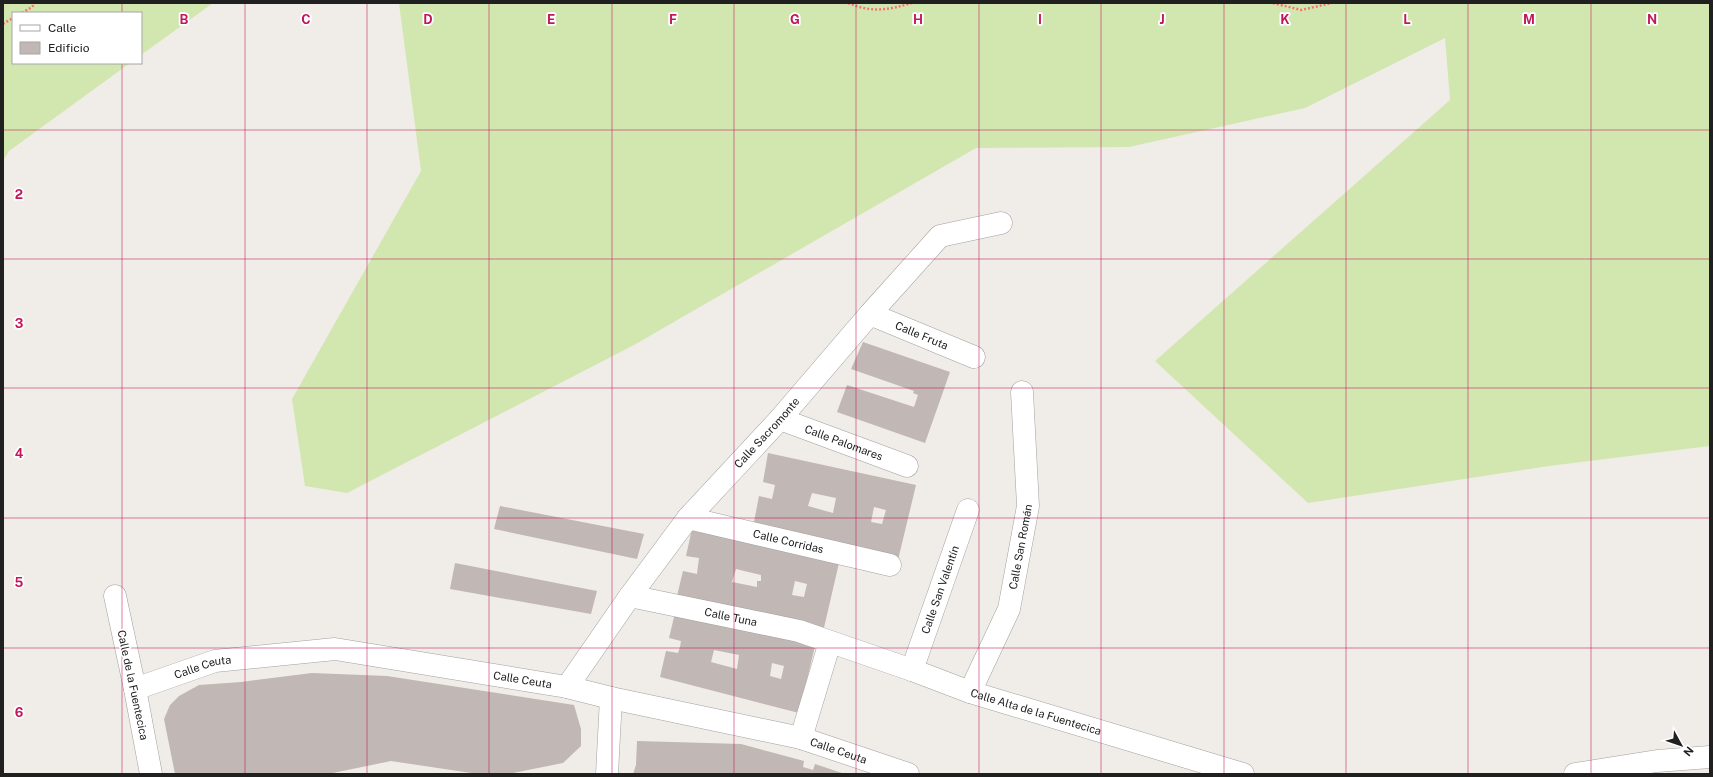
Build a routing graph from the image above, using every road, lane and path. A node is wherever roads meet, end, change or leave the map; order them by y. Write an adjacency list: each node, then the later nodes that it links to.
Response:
1 (35, 3): 6 (path)
2 (848, 3): 3 (path)
3 (912, 3)
4 (1274, 3): 5 (path)
5 (1332, 3)
6 (24, 12)
7 (12, 19): 8 (path)
8 (3, 24)
9 (1001, 223): 10 (street, Calle Sacromonte)
10 (870, 314): 11 (street, Calle Fruta); 13 (street, Calle Sacromonte)
11 (974, 357)
12 (1022, 392): 24 (street, Calle San Román)
13 (780, 419): 14 (street, Calle Palomares); 16 (street, Calle Sacromonte)
14 (907, 466)
15 (968, 510): 21 (street, Calle San Valentín)
16 (688, 518): 17 (street, Calle Corridas); 19 (street, Calle Sacromonte)
17 (890, 565)
18 (114, 596): 23 (street, Calle de la Fuentecica)
19 (630, 596): 20 (street, Calle Tuna); 22 (street, Calle Sacromonte)
20 (830, 642): 21 (street, Calle Alta de la Fuentecica); 26 (street)
21 (912, 670): 24 (street, Calle Alta de la Fuentecica)
22 (567, 687): 23 (street, Calle Ceuta); 25 (street, Calle Ceuta)
23 (134, 689): 28 (street, Calle de la Fuentecica)
24 (970, 692): 31 (street, Calle Alta de la Fuentecica)
25 (611, 698): 26 (street, Calle Ceuta); 29 (street)
26 (801, 738): 30 (street, Calle Ceuta)
27 (1710, 757): 32 (street)
28 (151, 774)
29 (607, 774)
30 (908, 774)
31 (1243, 774)
32 (1575, 774)

